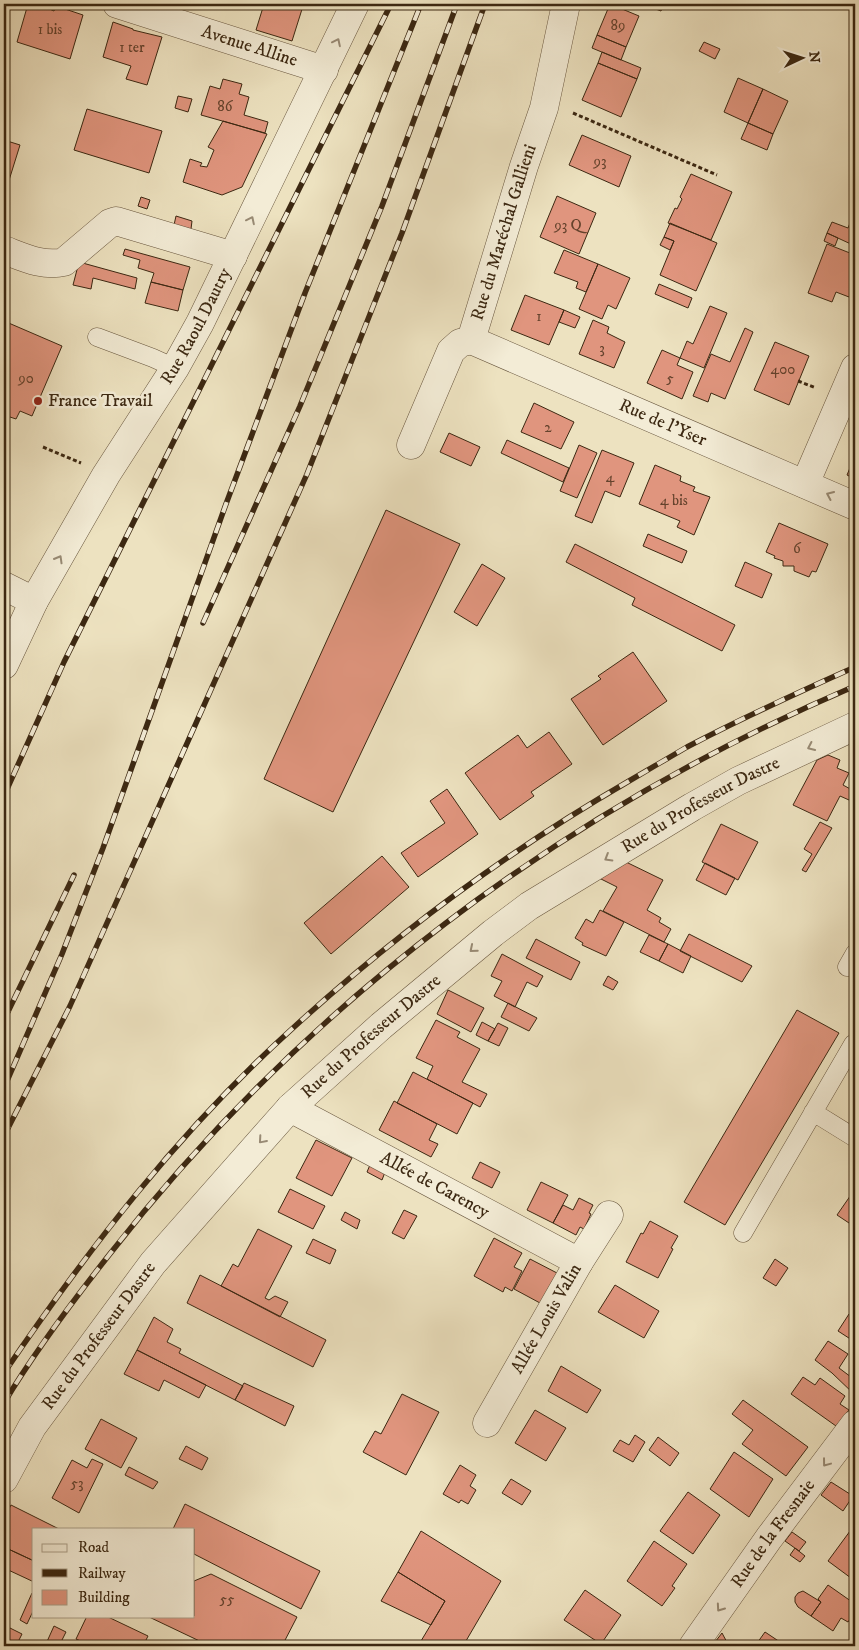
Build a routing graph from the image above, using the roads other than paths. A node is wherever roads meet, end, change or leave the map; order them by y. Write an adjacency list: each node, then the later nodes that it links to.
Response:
1 (117, 4): 4 (street, Avenue Alline)
2 (356, 4): 4 (street, Rue Raoul Dautry, one-way to 2)
3 (566, 4): 8 (street, Rue du Maréchal Gallieni)
4 (324, 70): 6 (street, Rue Raoul Dautry, one-way to 4)
5 (4, 250): 6 (street)
6 (234, 256): 9 (street, Rue Raoul Dautry)
7 (97, 337): 9 (lane)
8 (471, 340): 11 (street, Rue du Maréchal Gallieni); 12 (street, Rue de l'Yser)
9 (175, 368): 15 (street, Rue Raoul Dautry, one-way to 9)
10 (855, 368): 12 (street)
11 (411, 445)
12 (805, 484): 13 (street, Rue de l'Yser, one-way to 12)
13 (855, 506)
14 (4, 586): 15 (street)
15 (34, 601): 16 (street, Rue Raoul Dautry)
16 (4, 665)
17 (855, 726): 19 (street, Rue du Professeur Dastre, one-way to 19)
18 (853, 1044): 20 (lane)
19 (290, 1108): 24 (street, Allée de Carency); 27 (street, Rue du Professeur Dastre, one-way to 27)
20 (813, 1112): 21 (lane); 23 (lane)
21 (855, 1138)
22 (609, 1215): 24 (street, Allée Louis Valin)
23 (742, 1233)
24 (579, 1262): 25 (street, Allée Louis Valin)
25 (487, 1423)
26 (855, 1424): 28 (street, Rue de la Fresnaie, one-way to 28)
27 (4, 1479)
28 (693, 1646)

